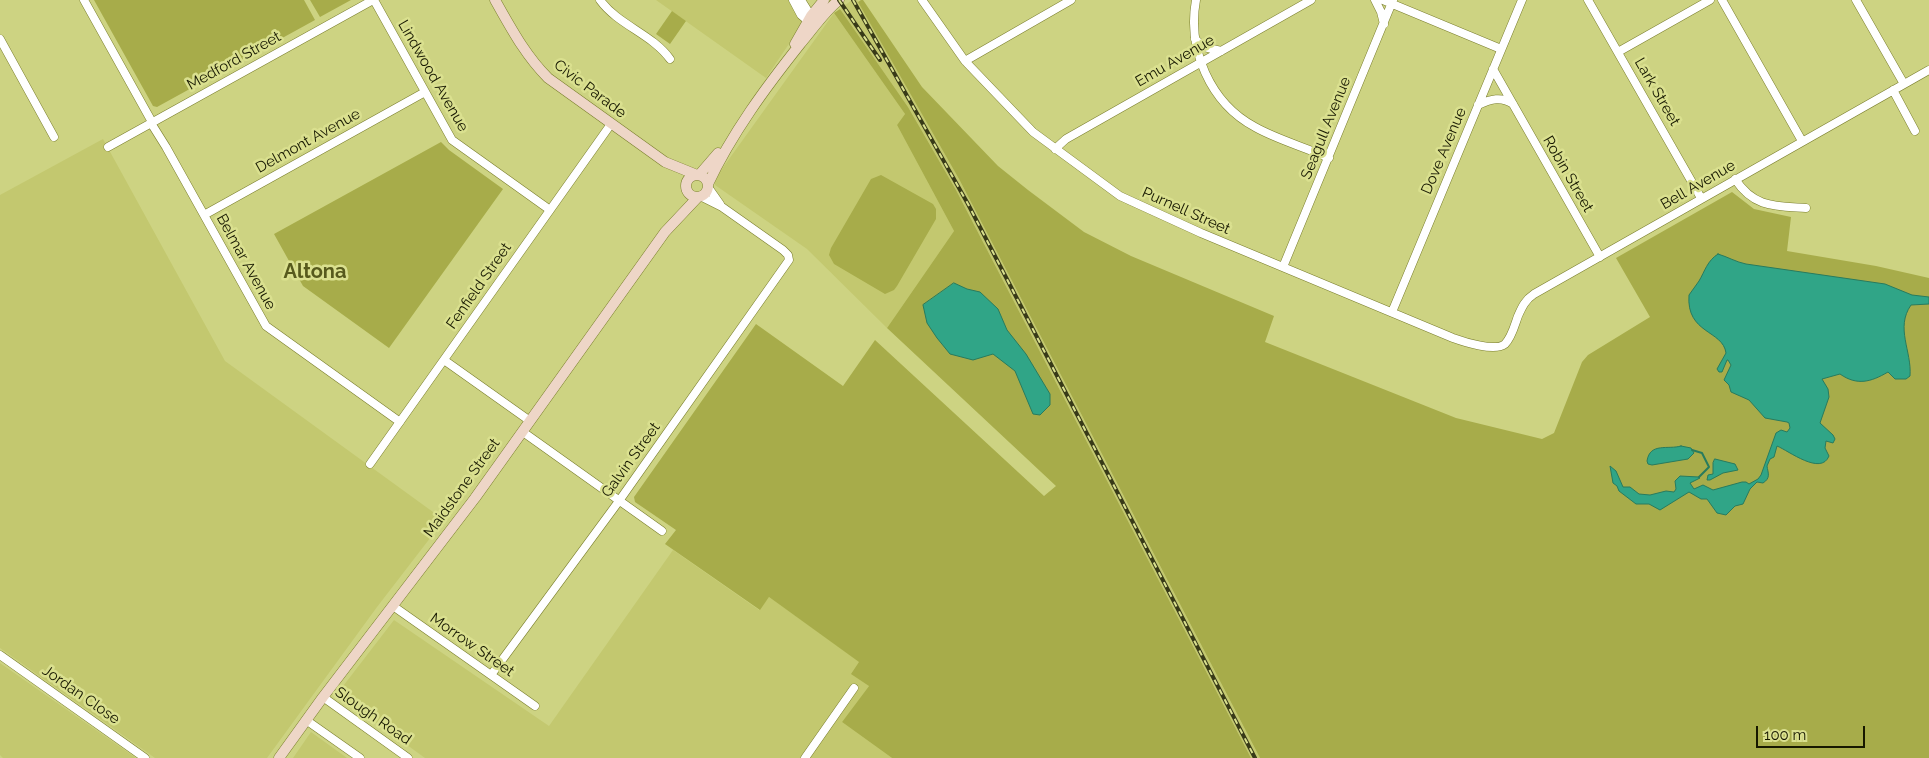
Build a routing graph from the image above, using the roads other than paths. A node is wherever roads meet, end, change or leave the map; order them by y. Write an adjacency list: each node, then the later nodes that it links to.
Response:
1 (84, 0): 38 (street, Belmar Avenue)
2 (374, 0): 35 (street, Lindwood Avenue); 38 (street, Medford Street)
3 (495, 0): 39 (main road, Civic Parade)
4 (600, 0): 28 (street)
5 (793, 0): 21 (street)
6 (802, 0): 21 (street)
7 (824, 0): 21 (main road)
8 (839, 0): 21 (main road)
9 (922, 0): 29 (street, Purnell Street)
10 (1071, 0): 29 (street)
11 (1196, 0): 24 (street)
12 (1311, 0): 26 (street, Emu Avenue)
13 (1375, 0): 22 (street)
14 (1383, 0): 20 (street)
15 (1522, 0): 25 (street, Dove Avenue)
16 (1588, 0): 27 (street, Lark Street)
17 (1710, 0): 27 (street)
18 (1722, 0): 43 (street)
19 (1856, 0): 33 (street)
20 (1393, 2): 22 (street, Seagull Avenue); 25 (street)
21 (811, 21): 42 (main road)
22 (1384, 24): 46 (street, Seagull Avenue)
23 (0, 39): 41 (street)
24 (1195, 39): 26 (street); 30 (street)
25 (1501, 49): 31 (street, Dove Avenue)
26 (1221, 51): 30 (street, Emu Avenue)
27 (1618, 52): 53 (street, Lark Street)
28 (670, 59)
29 (965, 61): 45 (street, Purnell Street)
30 (1200, 62): 45 (street, Emu Avenue); 46 (street)
31 (1493, 69): 36 (street, Robin Street); 37 (street, Dove Avenue)
32 (1929, 70): 33 (street, Bell Avenue)
33 (1904, 84): 34 (street, Bell Avenue)
34 (1893, 90): 40 (street); 43 (street, Bell Avenue)
35 (425, 92): 56 (street, Lindwood Avenue); 57 (street, Delmont Avenue)
36 (1513, 104): 37 (street); 59 (street, Robin Street)
37 (1478, 105): 61 (street, Dove Avenue)
38 (152, 122): 44 (street, Medford Street); 57 (street, Belmar Avenue)
39 (611, 124): 47 (main road, Civic Parade); 56 (street, Fenfield Street)
40 (1915, 131)
41 (54, 136)
42 (729, 141): 48 (main road); 50 (main road)
43 (1802, 141): 49 (street, Bell Avenue)
44 (108, 147)
45 (1055, 149): 60 (street, Purnell Street)
46 (1329, 158): 60 (street, Seagull Avenue)
47 (665, 162): 48 (main road, Civic Parade); 51 (main road, Civic Parade)
48 (698, 175): 50 (main road); 51 (main road)
49 (1735, 179): 53 (street, Bell Avenue); 55 (street)
50 (708, 186): 52 (main road); 54 (street)
51 (687, 187): 52 (main road); 58 (main road, Maidstone Street)
52 (699, 196): 54 (street); 58 (main road, Maidstone Street)
53 (1701, 198): 59 (street, Bell Avenue)
54 (722, 207): 68 (street, Galvin Street)
55 (1806, 208)
56 (550, 210): 63 (street, Fenfield Street)
57 (204, 215): 65 (street, Belmar Avenue)
58 (665, 232): 64 (main road, Maidstone Street)
59 (1600, 257): 62 (street, Bell Avenue)
60 (1283, 267): 61 (street, Purnell Street)
61 (1392, 312): 62 (street, Purnell Street)
62 (1503, 345)
63 (444, 360): 64 (street); 65 (street, Fenfield Street)
64 (530, 421): 66 (main road, Maidstone Street)
65 (400, 422): 67 (street, Fenfield Street)
66 (523, 432): 68 (street); 70 (main road, Maidstone Street)
67 (370, 464)
68 (619, 500): 69 (street); 72 (street, Galvin Street)
69 (662, 531)
70 (393, 606): 72 (street, Morrow Street); 74 (main road, Maidstone Street)
71 (0, 655): 77 (street, Jordan Close)
72 (491, 675): 75 (street, Morrow Street)
73 (854, 688): 81 (street)
74 (323, 697): 76 (main road, Maidstone Street); 80 (street, Slough Road)
75 (535, 706)
76 (306, 720): 78 (main road, Maidstone Street); 79 (street)
77 (146, 758)
78 (279, 758)
79 (360, 758)
80 (408, 758)
81 (805, 758)

